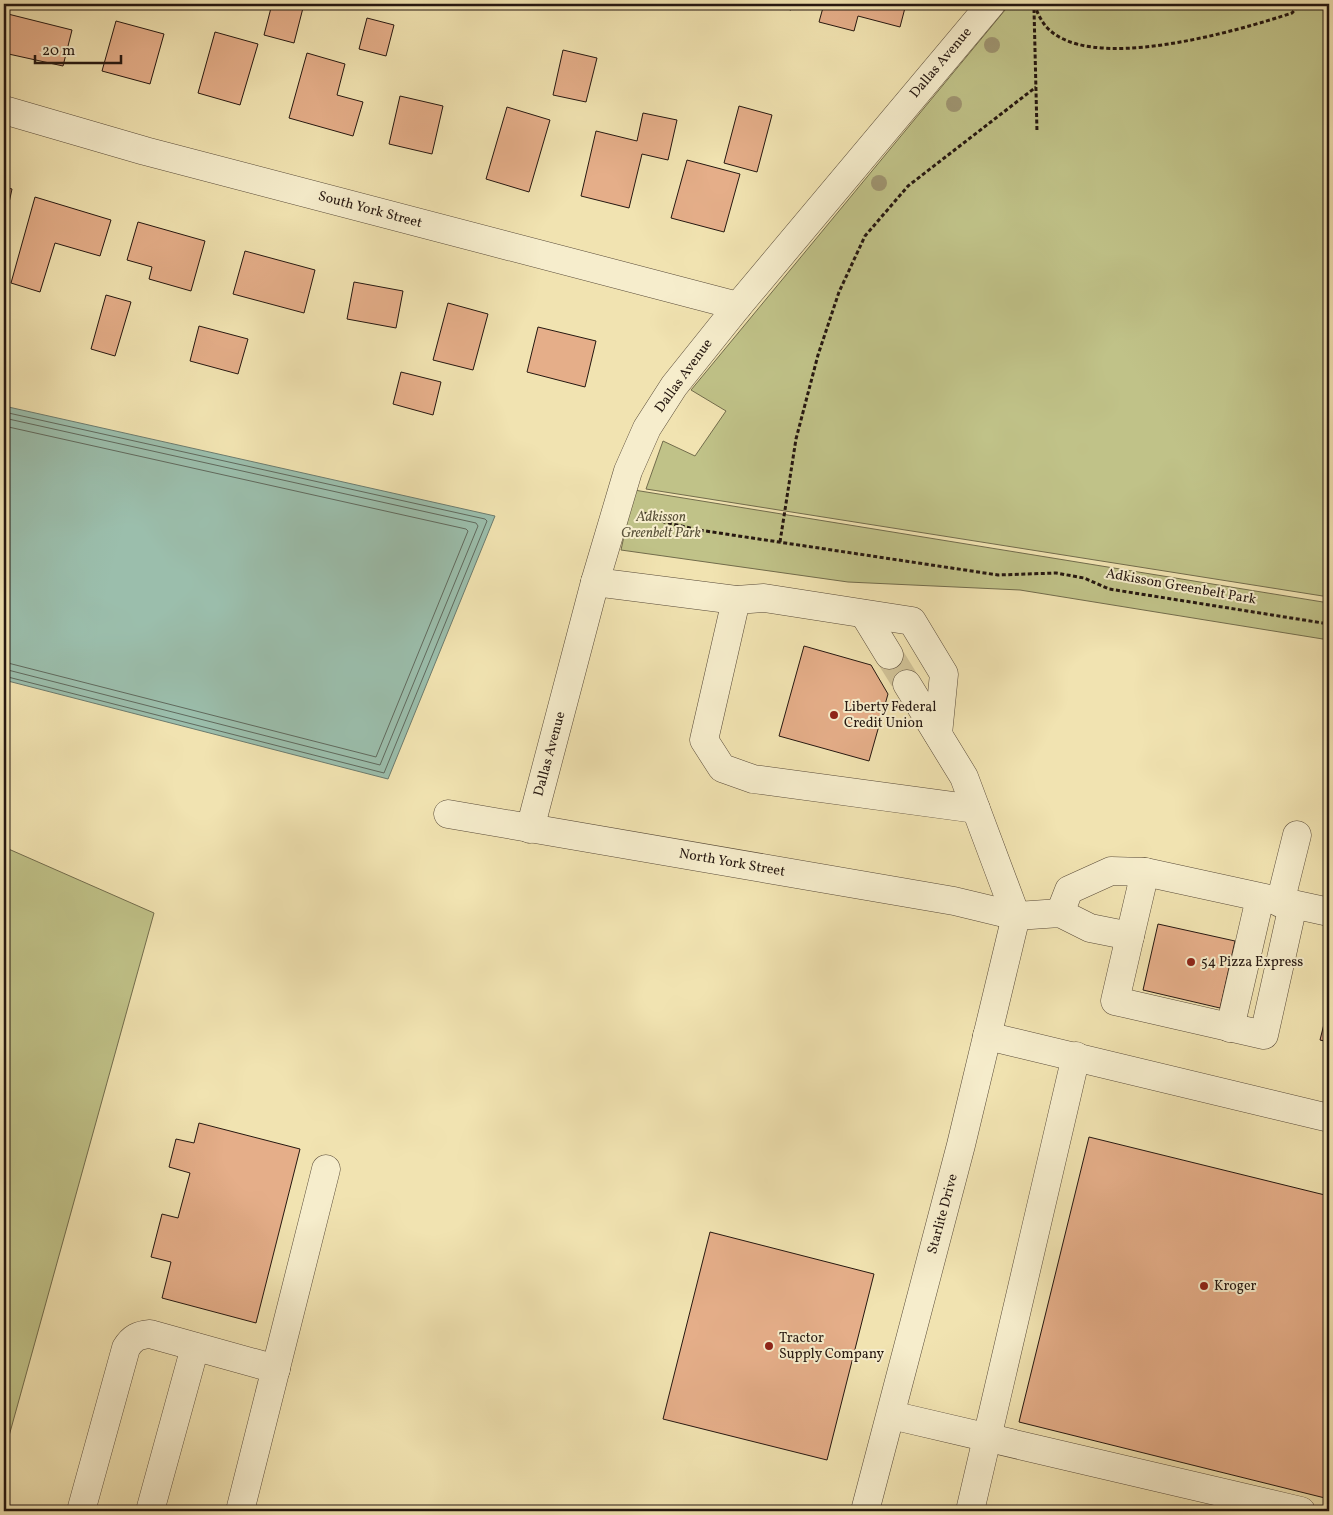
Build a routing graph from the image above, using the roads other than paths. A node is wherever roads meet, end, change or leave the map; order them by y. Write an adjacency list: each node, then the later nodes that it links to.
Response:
1 (991, 4): 3 (street, Dallas Avenue)
2 (4, 110): 3 (street, South York Street)
3 (738, 306): 4 (street, Dallas Avenue)
4 (595, 582): 5 (street); 12 (street, Dallas Avenue)
5 (736, 600): 6 (street); 10 (street)
6 (864, 614): 7 (street); 9 (street)
7 (889, 654)
8 (907, 684): 9 (street)
9 (938, 734): 10 (street)
10 (976, 809): 18 (street)
11 (448, 814): 12 (street, North York Street)
12 (530, 829): 18 (street, North York Street)
13 (1297, 834): 15 (street)
14 (1145, 872): 15 (street); 17 (street); 19 (street)
15 (1278, 902): 16 (street); 19 (street)
16 (1329, 912)
17 (1060, 913): 18 (street, North York Street); 19 (street)
18 (1016, 916): 20 (street, Starlite Drive)
19 (1130, 936)
20 (987, 1036): 21 (street); 26 (street, Starlite Drive)
21 (1076, 1056): 22 (street); 27 (street)
22 (1329, 1118)
23 (326, 1169): 25 (street)
24 (195, 1347): 25 (street); 28 (street); 29 (street)
25 (276, 1369): 30 (street)
26 (891, 1415): 27 (street); 31 (street, Starlite Drive)
27 (988, 1437): 32 (street); 33 (street)
28 (81, 1511)
29 (150, 1511)
30 (240, 1511)
31 (865, 1511)
32 (970, 1511)
33 (1301, 1511)

